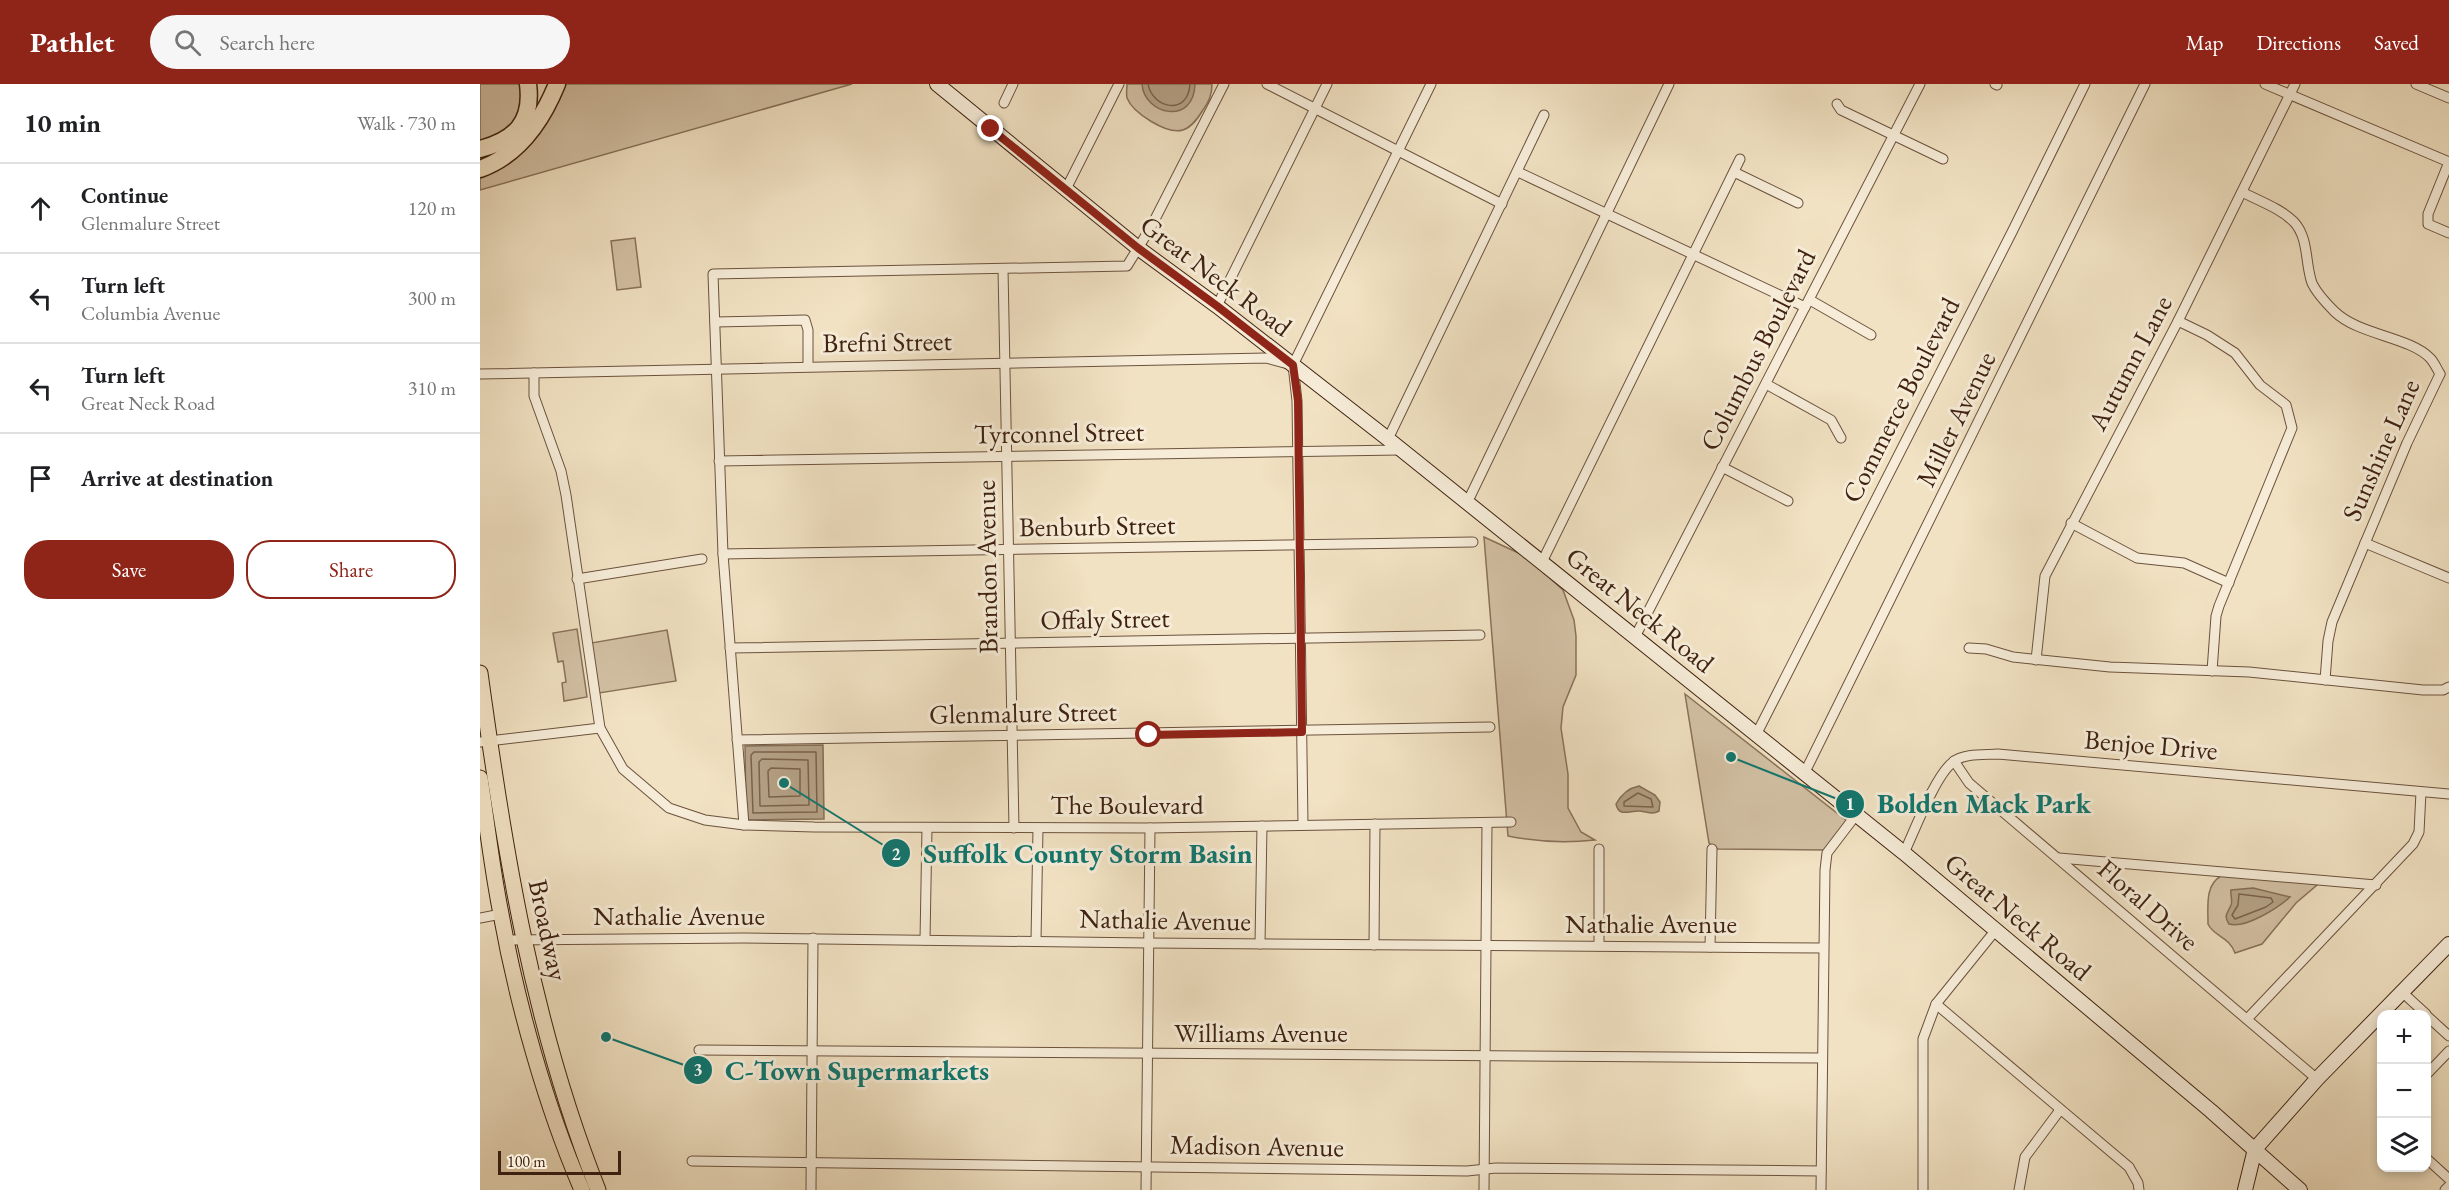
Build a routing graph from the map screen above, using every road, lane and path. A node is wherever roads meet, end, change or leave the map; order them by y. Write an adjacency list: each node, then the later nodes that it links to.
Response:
1 (528, 84): 24 (highway)
2 (557, 84): 29 (highway)
3 (938, 84): 32 (main road, Great Neck Road)
4 (1013, 84): 19 (street)
5 (1119, 84): 32 (street)
6 (1224, 84): 38 (street)
7 (1267, 84): 21 (street)
8 (1327, 84): 21 (street)
9 (1431, 84): 25 (street)
10 (1669, 84): 36 (street)
11 (1920, 84): 23 (street, Columbus Boulevard)
12 (2085, 84): 89 (street, Commerce Boulevard)
13 (2145, 84): 93 (street, Miller Avenue)
14 (2265, 84): 17 (street)
15 (2295, 84): 17 (street, Autumn Lane)
16 (2416, 84): 18 (street)
17 (2290, 95): 28 (street); 33 (street, Autumn Lane)
18 (2449, 98)
19 (1004, 103)
20 (1837, 104): 23 (street)
21 (1315, 108): 25 (street); 42 (street)
22 (1544, 115): 30 (street)
23 (1894, 135): 27 (street); 41 (street, Columbus Boulevard)
24 (480, 149)
25 (1399, 150): 35 (street); 47 (street)
26 (1740, 159): 31 (street)
27 (1943, 159)
28 (2449, 162): 37 (street)
29 (480, 169)
30 (1518, 172): 35 (street); 36 (street)
31 (1734, 172): 34 (street); 39 (street)
32 (1066, 189): 38 (main road, Great Neck Road)
33 (2242, 192): 43 (street, Autumn Lane); 52 (street, Sunshine Lane)
34 (1798, 203)
35 (1502, 204): 55 (street)
36 (1608, 214): 39 (street); 62 (street)
37 (2449, 233)
38 (1138, 248): 40 (street); 42 (main road, Great Neck Road)
39 (1693, 254): 41 (street); 70 (street)
40 (1003, 269): 44 (street); 46 (street, Brandon Avenue)
41 (1807, 304): 45 (street); 53 (street, Columbus Boulevard)
42 (1217, 306): 47 (main road, Great Neck Road)
43 (2178, 321): 63 (street, Autumn Lane); 73 (street)
44 (715, 322): 48 (street); 49 (street)
45 (1871, 335)
46 (1005, 363): 47 (street, Brefni Street); 48 (street, Brefni Street); 58 (street, Brandon Avenue)
47 (1293, 365): 55 (main road, Great Neck Road); 57 (street)
48 (808, 366): 49 (street, Brefni Street)
49 (716, 369): 50 (street, Brefni Street); 59 (street)
50 (534, 373): 51 (street, Brefni Street); 72 (street)
51 (480, 374)
52 (2445, 374): 65 (street, Sunshine Lane)
53 (1766, 384): 54 (street); 60 (street, Columbus Boulevard)
54 (1841, 438)
55 (1388, 440): 56 (main road, Great Neck Road)
56 (1400, 450): 57 (street, Tyrconnel Street); 62 (main road, Great Neck Road)
57 (1298, 451): 58 (street, Tyrconnel Street); 66 (street)
58 (1007, 456): 59 (street, Tyrconnel Street); 67 (street, Brandon Avenue)
59 (719, 460): 68 (street)
60 (1722, 467): 61 (street); 75 (street, Columbus Boulevard)
61 (1788, 501)
62 (1467, 503): 70 (main road, Great Neck Road)
63 (2071, 523): 73 (street); 80 (street, Autumn Lane)
64 (1473, 542): 66 (street, Benburb Street)
65 (2365, 543): 71 (street); 83 (street, Sunshine Lane)
66 (1299, 544): 67 (street, Benburb Street); 76 (street)
67 (1009, 550): 68 (street, Benburb Street); 77 (street, Brandon Avenue)
68 (723, 554): 78 (street)
69 (702, 559): 72 (street)
70 (1542, 562): 75 (main road, Great Neck Road)
71 (2449, 578)
72 (577, 579): 86 (street)
73 (2229, 583): 81 (street)
74 (1480, 635): 76 (street, Offaly Street)
75 (1635, 637): 89 (main road, Great Neck Road)
76 (1300, 638): 77 (street, Offaly Street); 87 (street)
77 (1011, 642): 78 (street, Offaly Street); 88 (street, Brandon Avenue)
78 (730, 648): 90 (street)
79 (1969, 648): 80 (street)
80 (2036, 660): 81 (street)
81 (2212, 671): 83 (street)
82 (480, 673): 91 (main road, Broadway)
83 (2325, 680): 84 (street)
84 (2449, 687)
85 (1490, 727): 87 (street, Glenmalure Street)
86 (600, 728): 91 (street); 101 (street, The Boulevard)
87 (1302, 732): 88 (street, Glenmalure Street); 102 (street)
88 (1012, 735): 90 (street, Glenmalure Street); 105 (street, Brandon Avenue)
89 (1756, 735): 93 (main road, Great Neck Road)
90 (737, 740): 101 (street)
91 (485, 742): 117 (main road, Broadway)
92 (1954, 761): 95 (street, Benjoe Drive); 110 (street); 111 (street, Floral Drive)
93 (1804, 774): 97 (main road, Great Neck Road)
94 (480, 778): 113 (main road, Broadway)
95 (2421, 792): 96 (street, Benjoe Drive); 112 (street)
96 (2449, 794)
97 (1856, 815): 110 (main road, Great Neck Road); 128 (street)
98 (1511, 822): 99 (street, The Boulevard)
99 (1487, 823): 100 (street, The Boulevard); 124 (street)
100 (1375, 824): 102 (street, The Boulevard); 123 (street)
101 (744, 825): 104 (street, The Boulevard)
102 (1303, 825): 103 (street, The Boulevard)
103 (1262, 826): 107 (street, The Boulevard); 122 (street)
104 (927, 828): 105 (street, The Boulevard); 119 (street)
105 (1014, 828): 106 (street, The Boulevard)
106 (1038, 828): 107 (street, The Boulevard); 120 (street)
107 (1150, 828): 121 (street)
108 (1599, 849): 125 (street)
109 (1712, 849): 126 (street)
110 (1904, 853): 115 (main road, Great Neck Road)
111 (2059, 858): 112 (street); 132 (street, Floral Drive)
112 (2376, 885): 132 (street)
113 (501, 914): 114 (street); 118 (main road, Broadway)
114 (480, 918)
115 (1995, 931): 130 (street); 144 (main road, Great Neck Road)
116 (813, 938): 117 (street, Nathalie Avenue); 119 (street, Nathalie Avenue); 136 (street)
117 (522, 939): 118 (street, Nathalie Avenue); 152 (main road, Broadway)
118 (506, 940): 152 (main road, Broadway)
119 (925, 940): 120 (street, Nathalie Avenue)
120 (1036, 941): 121 (street, Nathalie Avenue)
121 (1148, 943): 122 (street, Nathalie Avenue); 138 (street)
122 (1260, 944): 123 (street, Nathalie Avenue)
123 (1374, 945): 124 (street, Nathalie Avenue)
124 (1486, 946): 125 (street, Nathalie Avenue); 139 (street)
125 (1599, 946): 126 (street, Nathalie Avenue)
126 (1710, 947): 128 (street, Nathalie Avenue)
127 (2448, 947): 129 (main road)
128 (1823, 948): 140 (street)
129 (2402, 992): 131 (street); 142 (main road)
130 (1936, 1004): 143 (street); 159 (street)
131 (2421, 1010)
132 (2248, 1018): 142 (street, Floral Drive)
133 (2431, 1020): 134 (street)
134 (2449, 1036)
135 (699, 1050): 136 (street, Williams Avenue)
136 (812, 1051): 138 (street, Williams Avenue); 147 (street)
137 (2449, 1051): 141 (street)
138 (1148, 1054): 139 (street, Williams Avenue); 148 (street)
139 (1485, 1057): 140 (street, Williams Avenue); 149 (street)
140 (1822, 1058): 150 (street)
141 (2431, 1071)
142 (2317, 1079): 144 (main road)
143 (2060, 1110): 160 (street); 161 (street)
144 (2255, 1149): 162 (main road); 163 (main road, Great Neck Road)
145 (692, 1161): 147 (street, Madison Avenue)
146 (2431, 1162): 151 (street)
147 (812, 1163): 148 (street, Madison Avenue); 155 (street)
148 (1147, 1167): 149 (street, Madison Avenue); 156 (street)
149 (1484, 1169): 150 (street, Madison Avenue); 157 (street)
150 (1821, 1171): 158 (street)
151 (2449, 1179)
152 (584, 1181): 154 (main road, Broadway)
153 (2449, 1186): 164 (street)
154 (598, 1190)
155 (811, 1190)
156 (1146, 1190)
157 (1484, 1190)
158 (1821, 1190)
159 (1923, 1190)
160 (2019, 1190)
161 (2139, 1190)
162 (2245, 1190)
163 (2300, 1190)
164 (2445, 1190)

